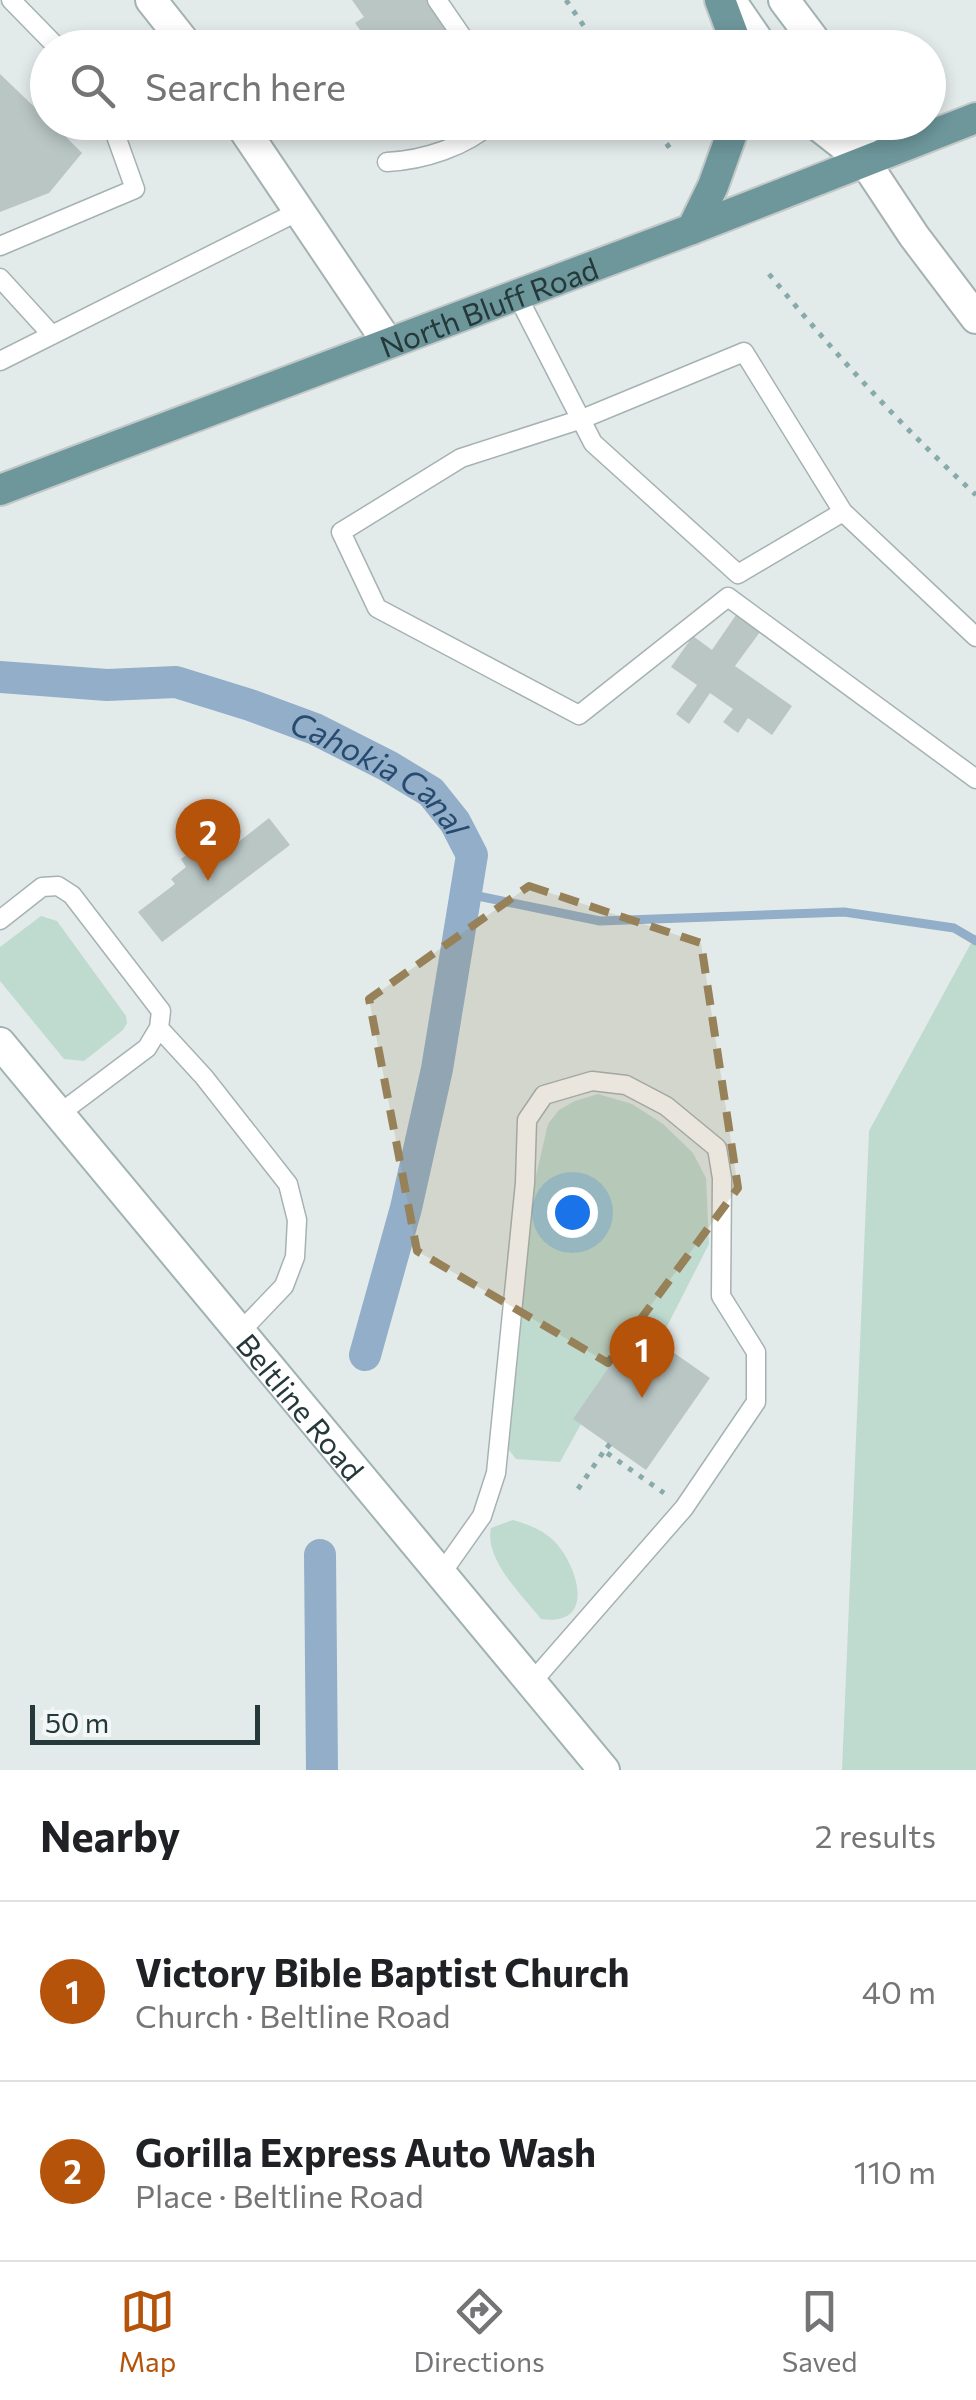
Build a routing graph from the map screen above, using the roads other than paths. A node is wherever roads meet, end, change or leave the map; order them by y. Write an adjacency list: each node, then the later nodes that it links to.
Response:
1 (11, 0): 7 (lane)
2 (150, 0): 8 (main road)
3 (437, 0): 9 (lane)
4 (720, 0): 10 (main road)
5 (730, 0): 11 (main road)
6 (784, 0): 12 (main road)
7 (40, 30)
8 (174, 30)
9 (458, 30)
10 (731, 30)
11 (750, 30)
12 (806, 30)
13 (976, 118): 14 (main road, North Bluff Road)
14 (946, 130)
15 (117, 140): 26 (lane)
16 (251, 140): 24 (main road)
17 (467, 140): 22 (lane)
18 (730, 140): 25 (main road)
19 (837, 140): 23 (main road)
20 (860, 140): 23 (main road)
21 (920, 140): 23 (main road, North Bluff Road)
22 (387, 162)
23 (865, 162): 25 (main road, North Bluff Road); 29 (main road)
24 (299, 211): 30 (lane); 31 (main road)
25 (692, 229): 28 (main road, North Bluff Road)
26 (0, 246)
27 (0, 278): 30 (lane)
28 (517, 295): 31 (main road, North Bluff Road); 33 (lane)
29 (976, 318)
30 (52, 335): 32 (lane)
31 (388, 343): 34 (main road, North Bluff Road)
32 (0, 361)
33 (582, 420): 35 (lane); 36 (lane); 37 (lane)
34 (0, 490)
35 (843, 512): 36 (lane); 38 (lane)
36 (738, 574): 37 (lane)
37 (728, 598): 39 (lane)
38 (976, 637)
39 (976, 779)
40 (0, 920): 41 (lane)
41 (160, 1028): 43 (lane); 44 (lane)
42 (0, 1044): 43 (main road, Beltline Road)
43 (59, 1114): 44 (main road, Beltline Road)
44 (240, 1332): 45 (main road, Beltline Road)
45 (442, 1574): 46 (main road, Beltline Road); 46 (lane)
46 (532, 1682): 47 (main road, Beltline Road)
47 (604, 1770)

